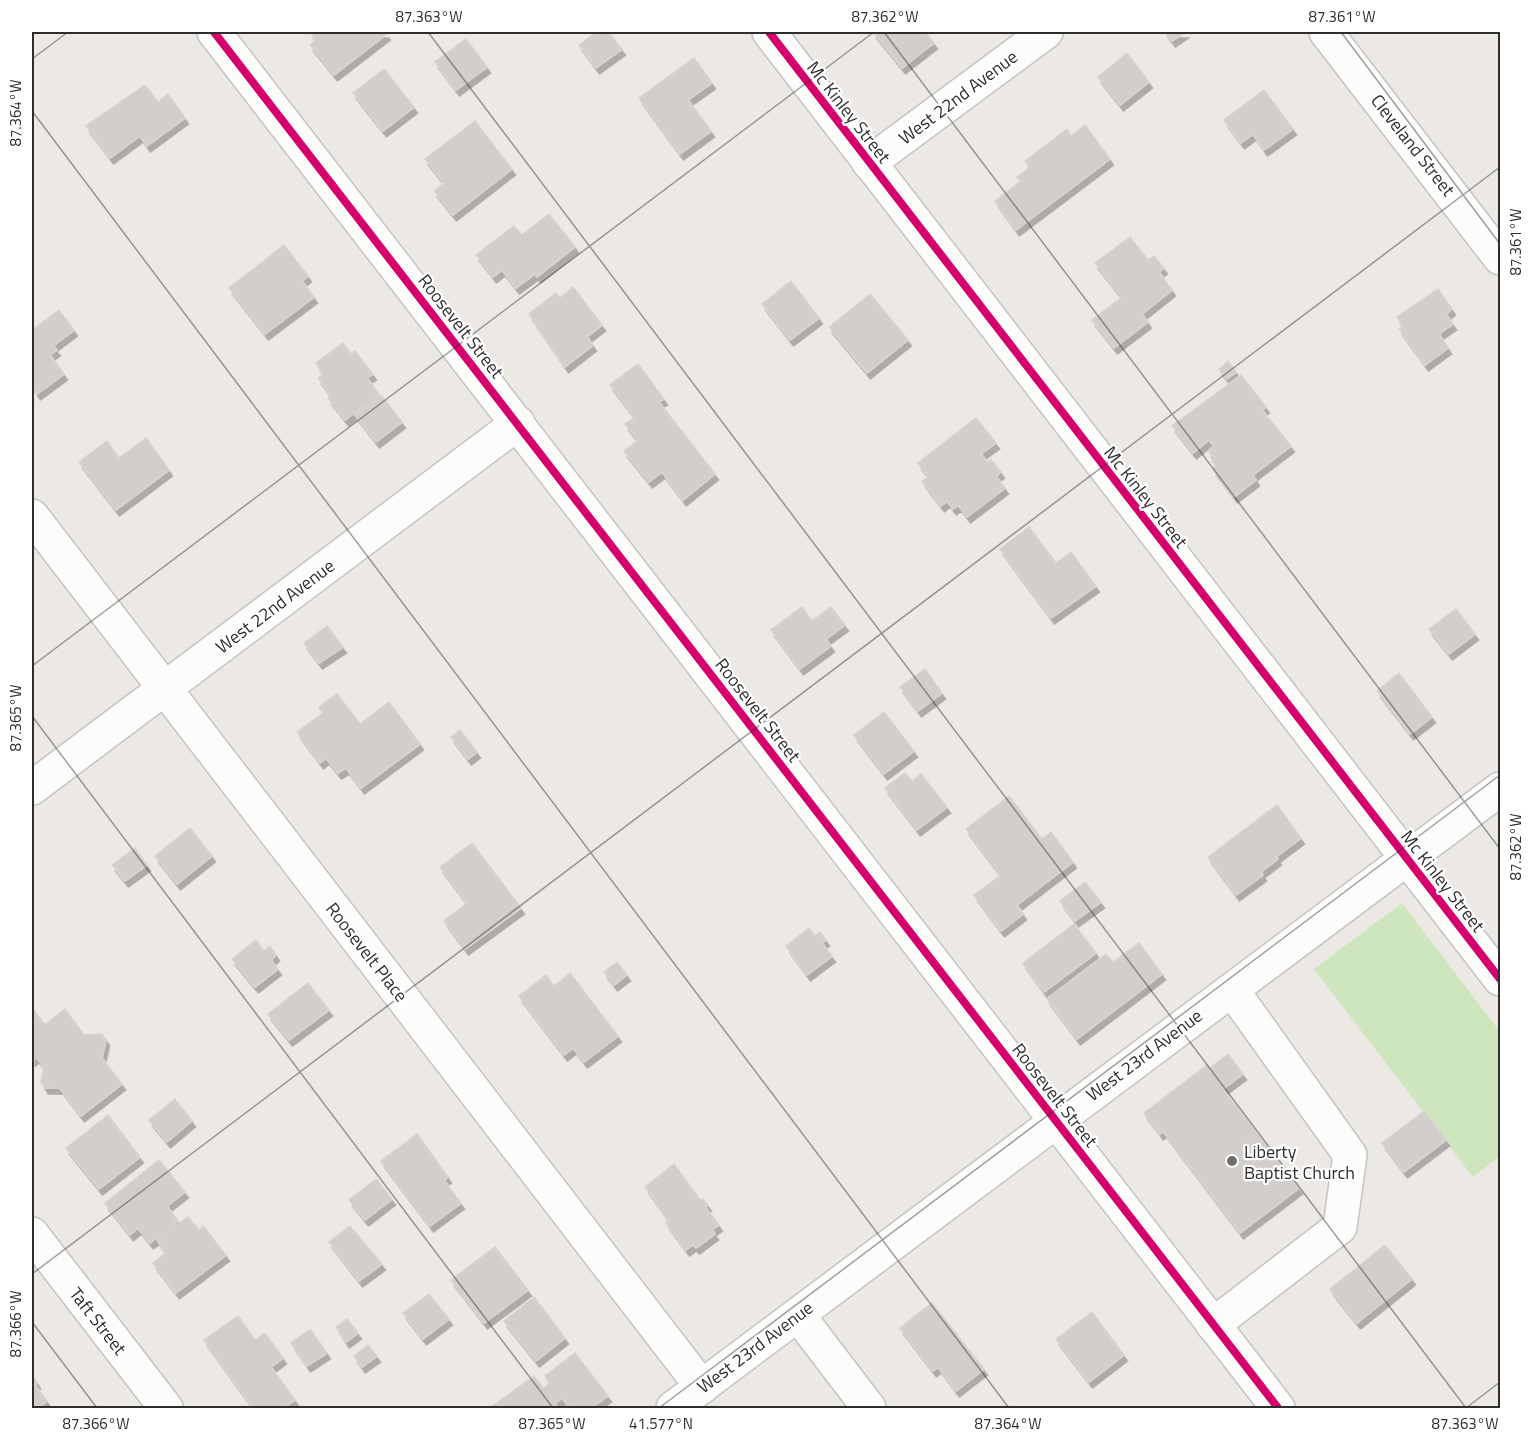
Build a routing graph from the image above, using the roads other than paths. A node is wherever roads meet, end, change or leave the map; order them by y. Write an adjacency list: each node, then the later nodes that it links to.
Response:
1 (214, 32): 7 (street, Roosevelt Street)
2 (769, 32): 5 (street, Mc Kinley Street)
3 (1046, 32): 5 (street, West 22nd Avenue)
4 (1326, 32): 6 (street, Cleveland Street)
5 (869, 163): 12 (street, Mc Kinley Street)
6 (1500, 258)
7 (518, 423): 9 (street, West 22nd Avenue); 15 (street, Roosevelt Street)
8 (32, 516): 9 (street, Roosevelt Place)
9 (164, 689): 10 (street, West 22nd Avenue); 19 (street, Roosevelt Place)
10 (32, 788)
11 (1500, 789): 12 (street, West 23rd Avenue)
12 (1407, 858): 13 (street, Mc Kinley Street); 14 (street, West 23rd Avenue)
13 (1500, 980)
14 (1232, 990): 15 (street, West 23rd Avenue); 18 (street)
15 (1056, 1120): 17 (street, West 23rd Avenue); 18 (street, Roosevelt Street)
16 (32, 1234): 20 (street, Taft Street)
17 (798, 1315): 19 (street, West 23rd Avenue); 22 (street)
18 (1213, 1325): 23 (street, Roosevelt Street)
19 (702, 1387): 21 (street, West 23rd Avenue)
20 (166, 1408)
21 (673, 1408)
22 (869, 1408)
23 (1278, 1408)

